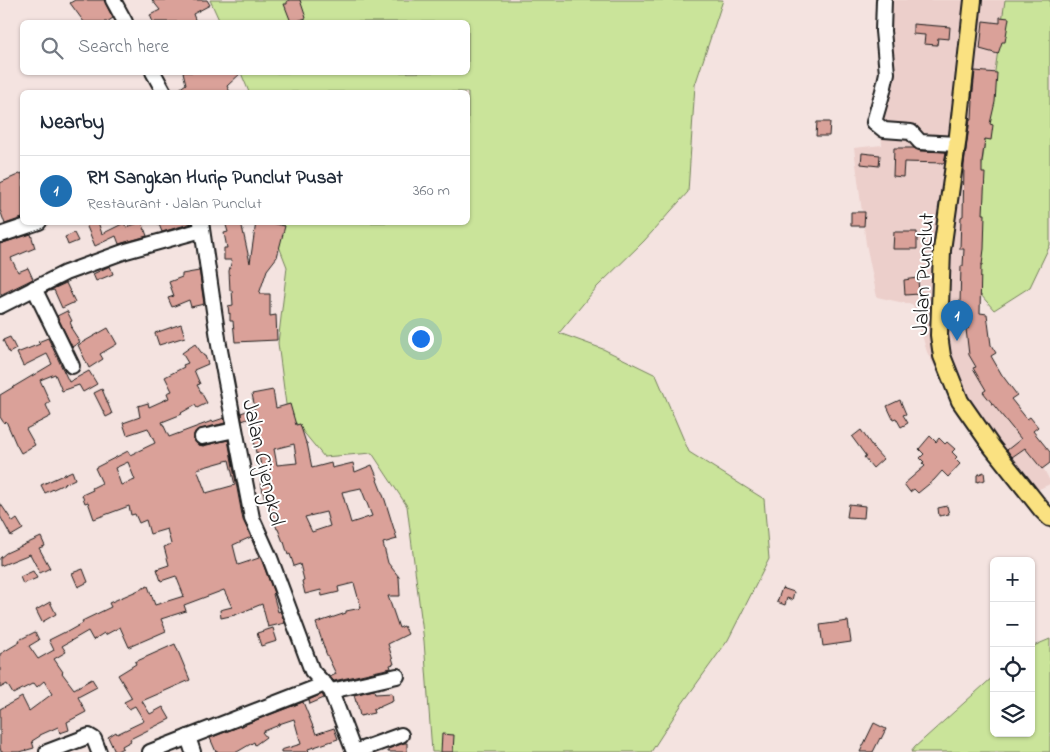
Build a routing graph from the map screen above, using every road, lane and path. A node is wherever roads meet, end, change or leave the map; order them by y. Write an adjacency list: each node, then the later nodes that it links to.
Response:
1 (113, 0): 4 (street)
2 (884, 0): 7 (street)
3 (973, 0): 7 (main road, Jalan Punclut)
4 (124, 20)
5 (155, 75): 6 (street)
6 (163, 90)
7 (957, 144): 16 (main road, Jalan Punclut)
8 (30, 225): 10 (street)
9 (202, 226): 11 (street); 14 (street, Jalan Cijengkol)
10 (0, 235)
11 (34, 288): 12 (street); 13 (street)
12 (0, 306)
13 (72, 366)
14 (235, 430): 15 (street); 18 (street, Jalan Cijengkol)
15 (202, 437)
16 (1050, 518)
17 (397, 676): 18 (street)
18 (328, 688): 20 (street); 25 (street, Jalan Cijengkol)
19 (401, 736): 25 (street)
20 (188, 737): 23 (street); 24 (street)
21 (47, 752): 22 (street)
22 (99, 752)
23 (150, 752)
24 (193, 752)
25 (354, 752)

